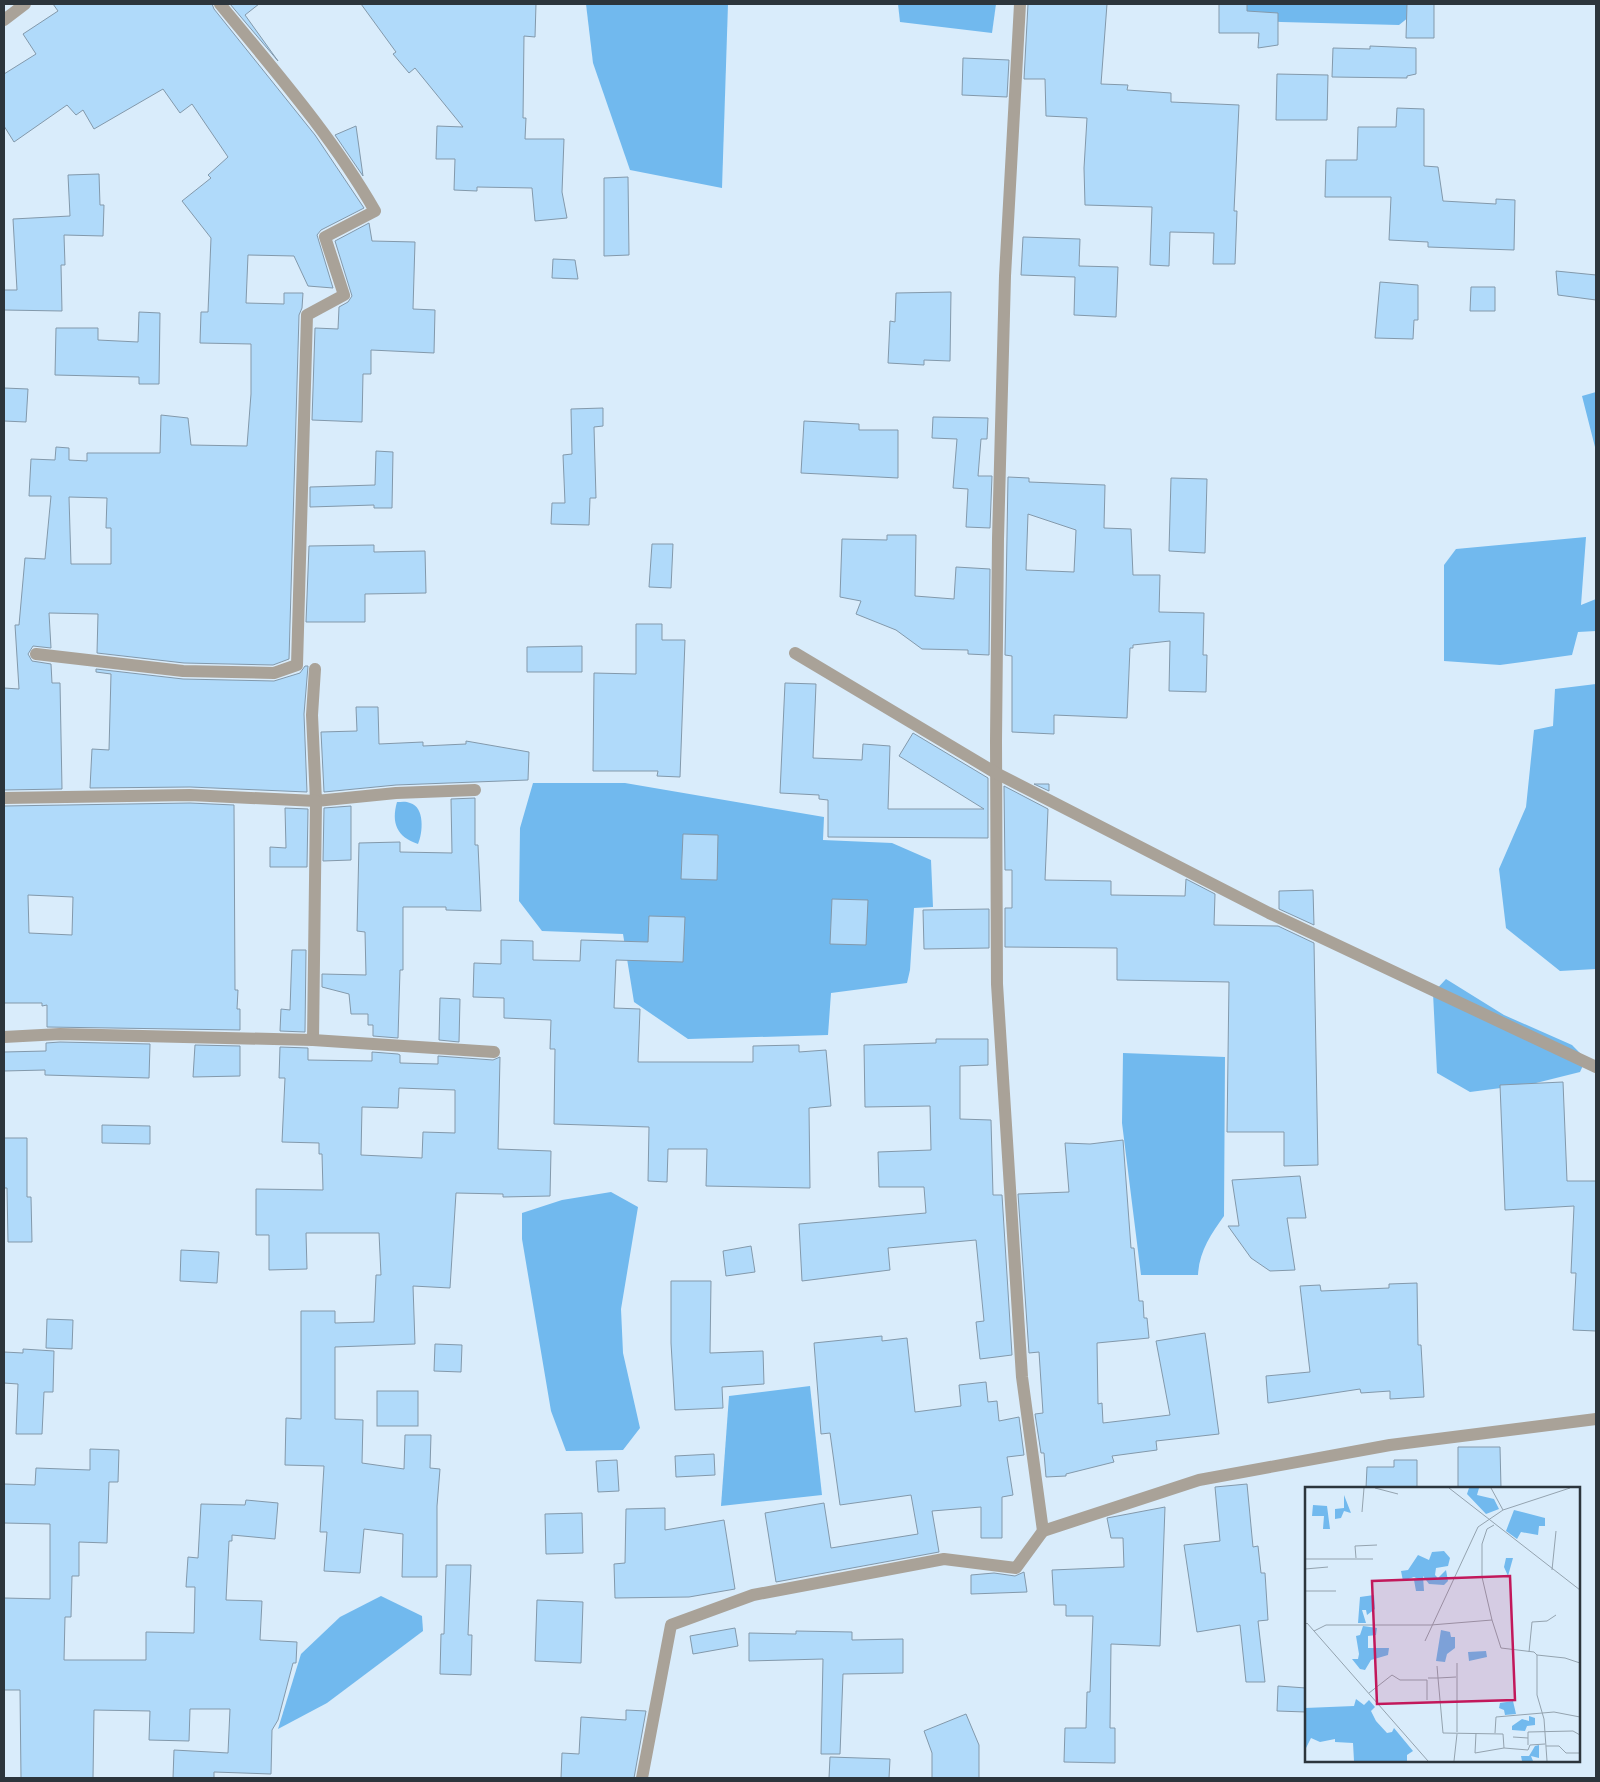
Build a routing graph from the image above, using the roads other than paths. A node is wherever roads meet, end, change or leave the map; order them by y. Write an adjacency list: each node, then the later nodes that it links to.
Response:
1 (25, 4): 4 (street)
2 (220, 4): 6 (street)
3 (1020, 4): 8 (street)
4 (4, 20)
5 (795, 653): 8 (street)
6 (36, 654)
7 (315, 669): 11 (street)
8 (996, 773): 15 (street); 17 (street)
9 (475, 790): 11 (street)
10 (4, 798): 11 (street)
11 (316, 801): 13 (street)
12 (4, 1037): 13 (street)
13 (314, 1040): 14 (street)
14 (494, 1052)
15 (1596, 1067)
16 (1596, 1419): 17 (street)
17 (1043, 1531): 18 (street)
18 (642, 1778)

